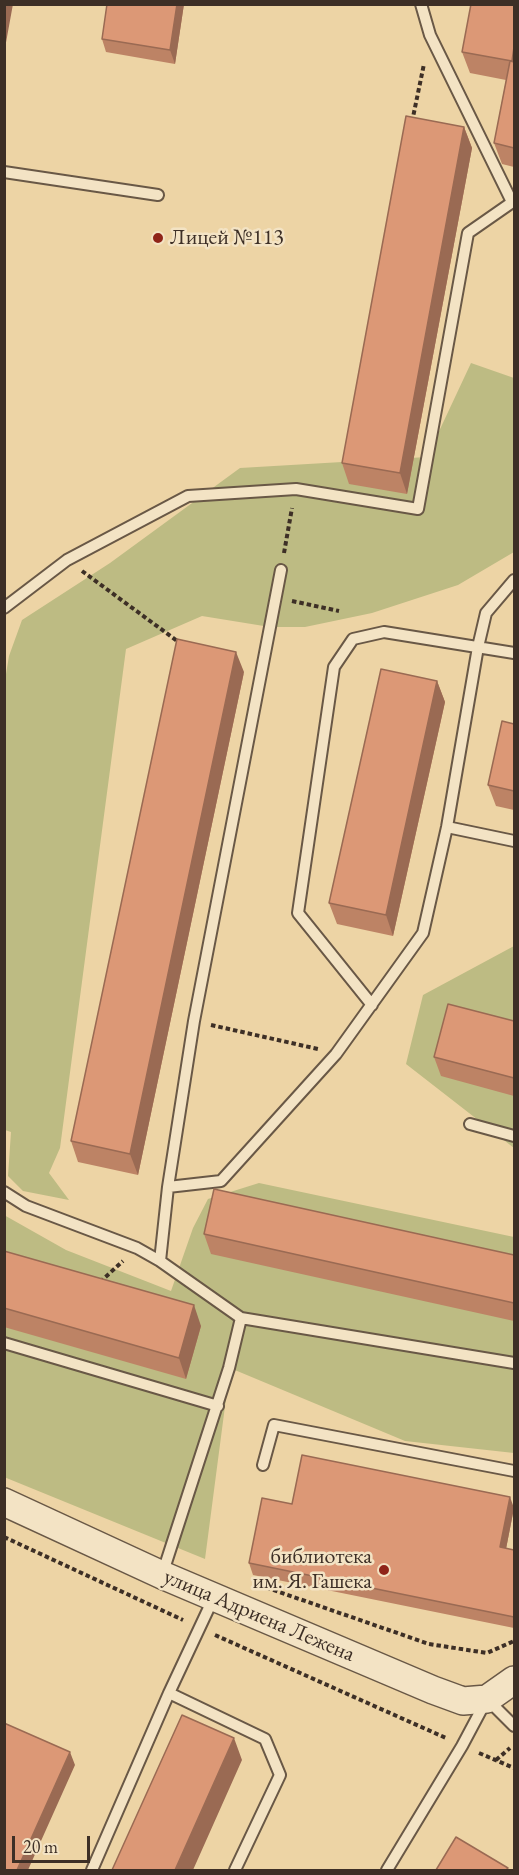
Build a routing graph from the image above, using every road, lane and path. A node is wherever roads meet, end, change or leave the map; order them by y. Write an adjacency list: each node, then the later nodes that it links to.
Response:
1 (421, 4): 2 (lane)
2 (430, 35): 3 (path); 6 (lane)
3 (411, 128)
4 (4, 172): 5 (lane)
5 (158, 195)
6 (513, 202): 7 (lane)
7 (296, 489): 8 (lane); 9 (path)
8 (67, 560): 12 (lane); 14 (path)
9 (281, 570): 11 (lane)
10 (514, 580): 15 (lane)
11 (276, 598): 13 (path); 20 (lane)
12 (4, 608)
13 (339, 611)
14 (181, 643)
15 (478, 646): 16 (lane); 17 (lane); 19 (lane)
16 (514, 653)
17 (447, 827): 18 (lane); 19 (lane)
18 (514, 841)
19 (372, 1005): 21 (lane)
20 (194, 1022): 21 (path); 24 (lane)
21 (336, 1054): 24 (lane)
22 (470, 1124): 23 (lane)
23 (514, 1136)
24 (168, 1187): 27 (lane)
25 (4, 1192): 26 (lane)
26 (136, 1248): 27 (lane); 28 (path)
27 (160, 1261): 29 (lane)
28 (98, 1284)
29 (241, 1318): 31 (lane); 32 (lane)
30 (4, 1343): 32 (lane)
31 (514, 1363)
32 (218, 1406): 37 (lane)
33 (263, 1466): 34 (lane)
34 (514, 1471)
35 (4, 1502): 37 (street, улица Адриена Лежена)
36 (4, 1537): 40 (path)
37 (162, 1575): 39 (street, улица Адриена Лежена)
38 (252, 1582): 41 (path)
39 (214, 1597): 40 (lane); 44 (street, улица Адриена Лежена)
40 (199, 1628): 43 (lane); 46 (path)
41 (514, 1641)
42 (514, 1680): 44 (street)
43 (169, 1693): 51 (lane); 52 (lane)
44 (487, 1699): 45 (lane); 53 (lane)
45 (514, 1726)
46 (447, 1738)
47 (510, 1748): 49 (path)
48 (479, 1753): 49 (path)
49 (496, 1760): 50 (path)
50 (514, 1768)
51 (92, 1870)
52 (235, 1870)
53 (387, 1870)

